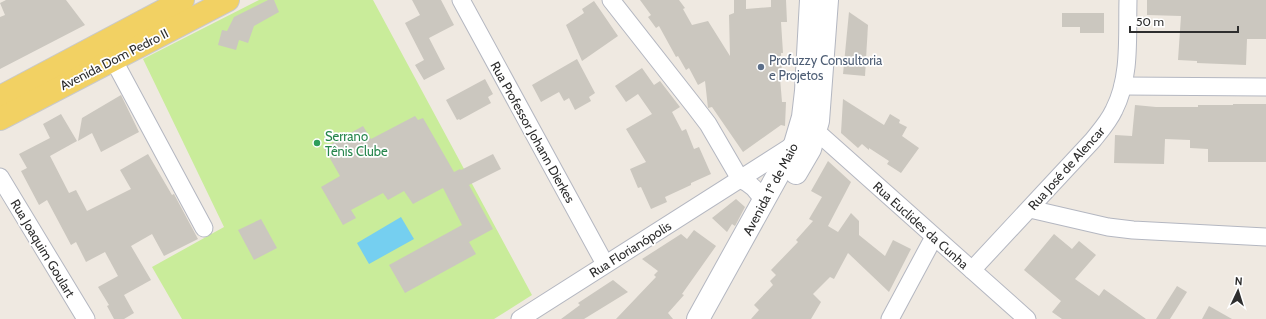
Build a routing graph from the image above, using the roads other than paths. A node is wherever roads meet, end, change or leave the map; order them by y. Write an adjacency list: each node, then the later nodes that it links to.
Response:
1 (183, 0): 11 (main road, Avenida Dom Pedro II)
2 (228, 0): 8 (main road, Avenida Dom Pedro II)
3 (461, 0): 22 (street, Rua Professor Johann Dierkes)
4 (612, 0): 16 (street)
5 (811, 0): 14 (main road, Avenida 1º de Maio)
6 (828, 0): 13 (main road, Avenida 1º de Maio)
7 (1128, 0): 9 (street, Rua José de Alencar)
8 (113, 59): 12 (main road, Avenida Dom Pedro II); 19 (street)
9 (1123, 86): 10 (street); 18 (street, Rua José de Alencar)
10 (1266, 87)
11 (0, 97)
12 (0, 119)
13 (816, 131): 14 (main road); 20 (street, Rua Euclides da Cunha); 27 (main road, Avenida 1º de Maio)
14 (795, 144): 16 (street, Rua Florianópolis); 17 (main road, Avenida 1º de Maio)
15 (0, 177): 24 (street, Rua Joaquim Goulart)
16 (740, 179): 17 (street); 22 (street, Rua Florianópolis)
17 (763, 202): 26 (main road, Avenida 1º de Maio)
18 (1030, 209): 21 (street); 23 (street, Rua José de Alencar)
19 (204, 228)
20 (934, 237): 23 (street, Rua Euclides da Cunha); 28 (street)
21 (1266, 237)
22 (605, 264): 25 (street, Rua Florianópolis)
23 (972, 270): 29 (street, Rua Euclides da Cunha)
24 (86, 319)
25 (520, 319)
26 (698, 319)
27 (716, 319)
28 (890, 319)
29 (1027, 319)

